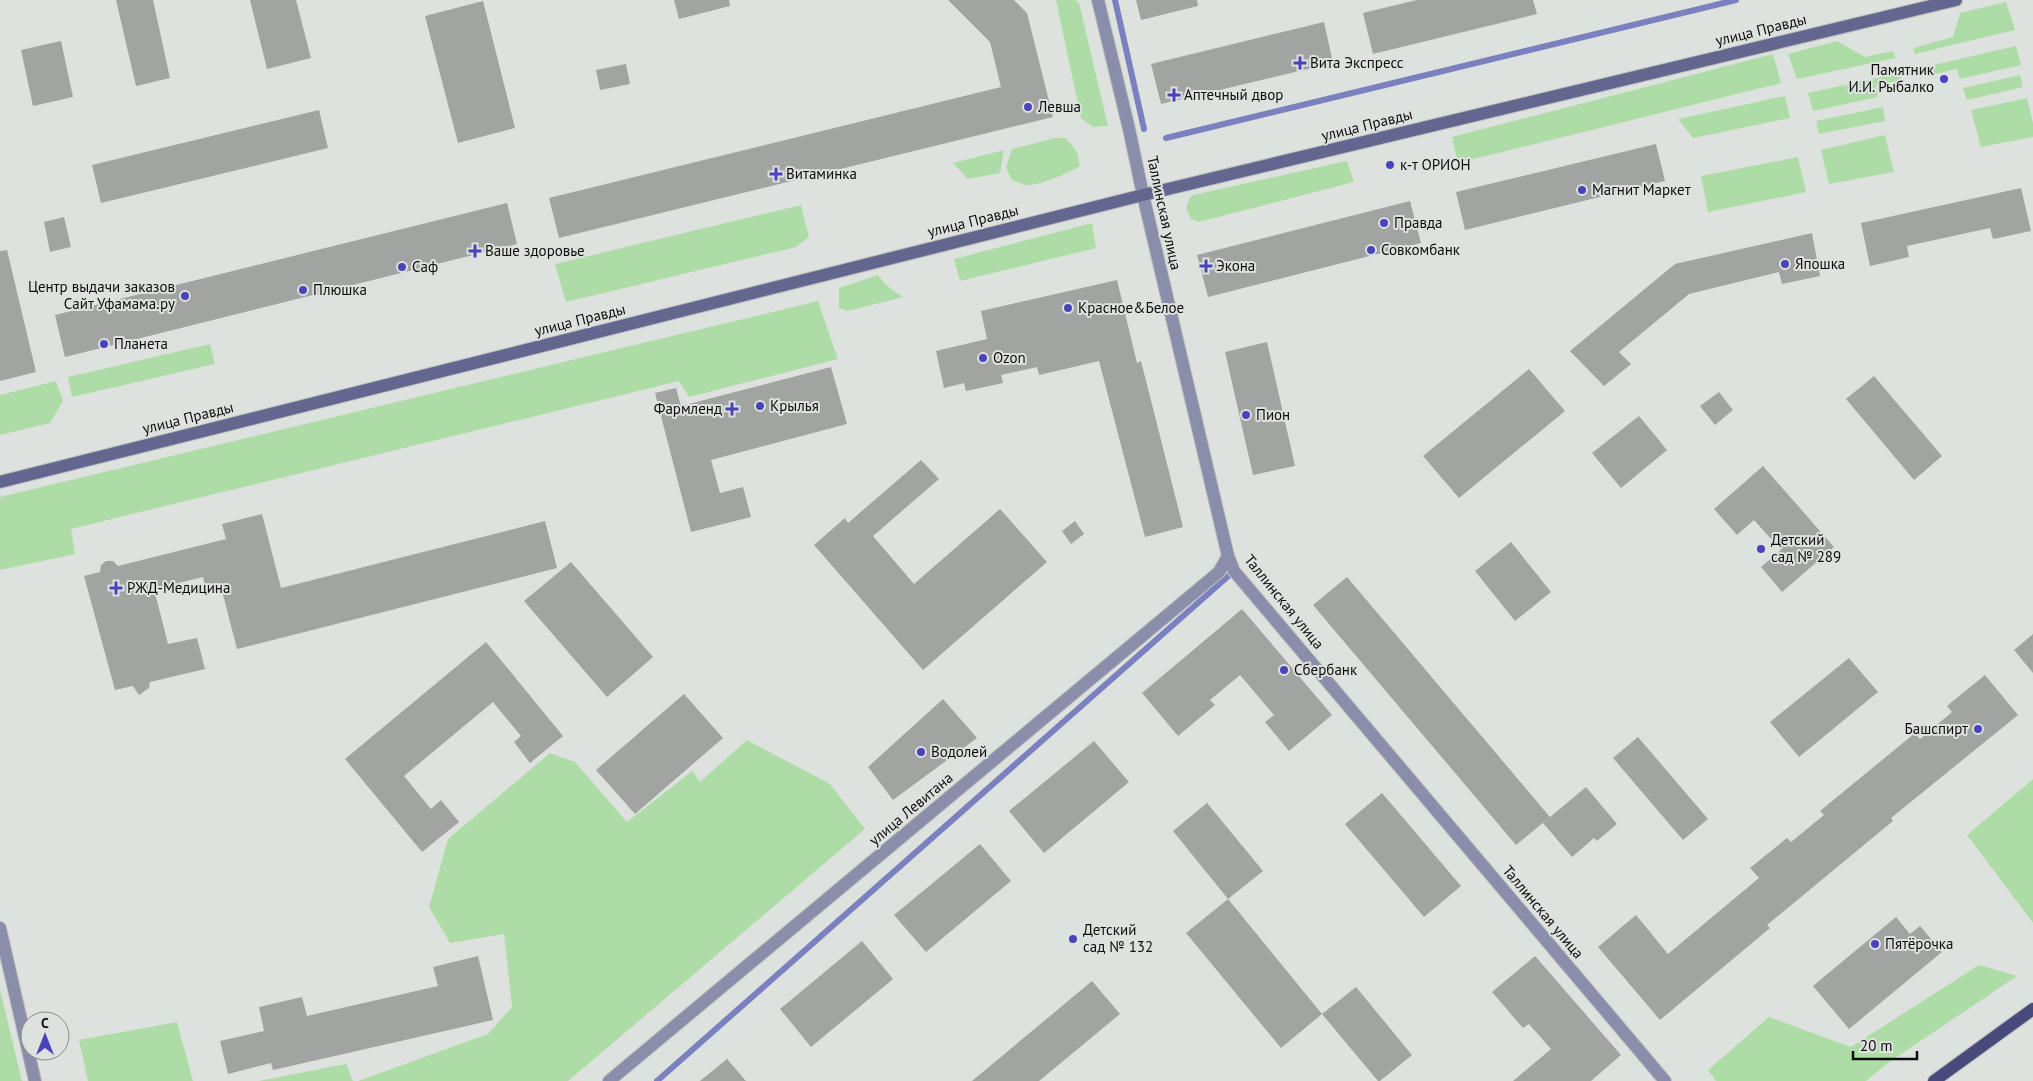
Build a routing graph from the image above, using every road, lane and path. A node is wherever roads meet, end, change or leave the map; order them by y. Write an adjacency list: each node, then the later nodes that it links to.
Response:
1 (1098, 0): 3 (street, Таллинская улица)
2 (1956, 0): 3 (main road, улица Правды)
3 (1143, 196): 4 (main road, улица Правды); 5 (street, Таллинская улица)
4 (0, 482)
5 (1228, 556): 9 (street, улица Левитана); 10 (street, Таллинская улица)
6 (0, 928): 8 (street)
7 (2033, 1008): 11 (main road)
8 (35, 1081)
9 (609, 1081)
10 (1665, 1081)
11 (1934, 1081)

